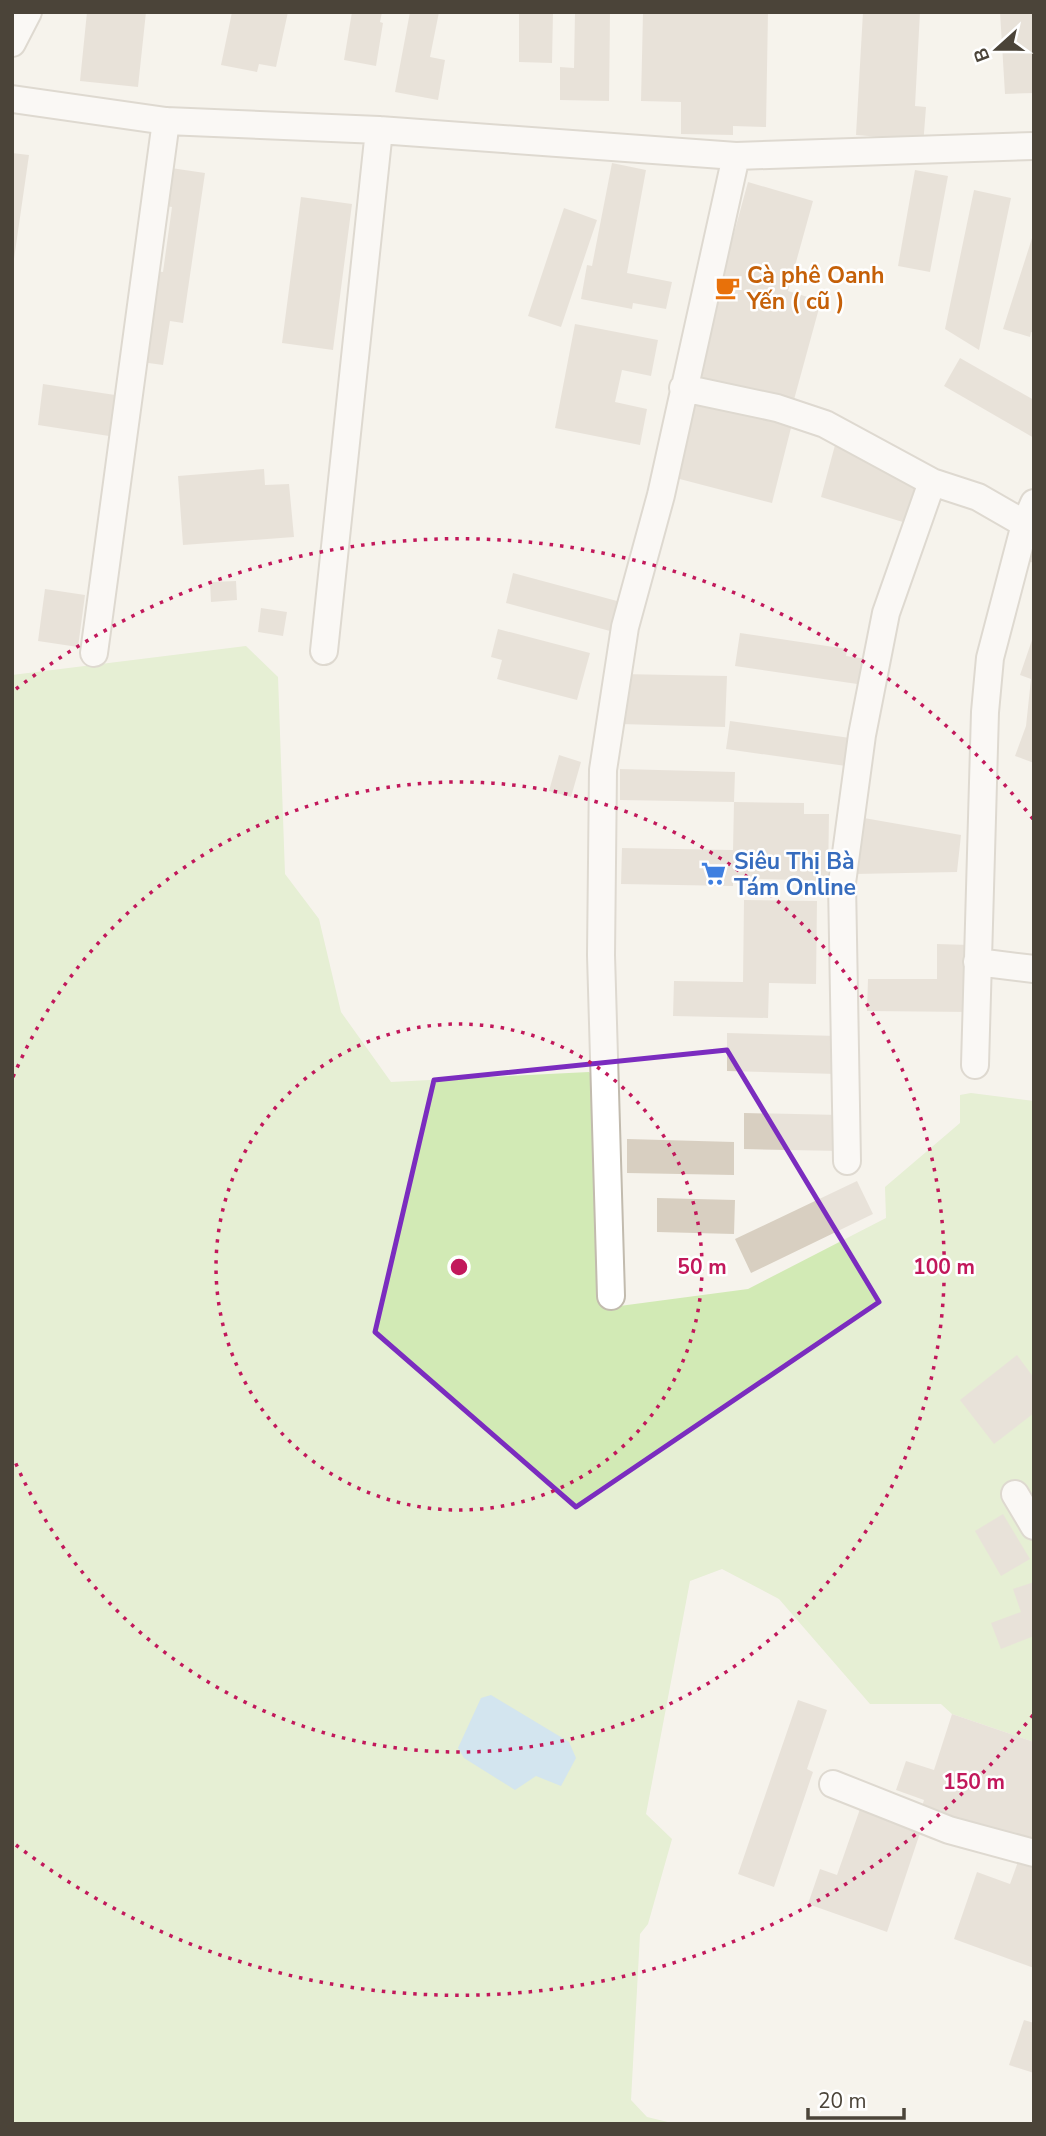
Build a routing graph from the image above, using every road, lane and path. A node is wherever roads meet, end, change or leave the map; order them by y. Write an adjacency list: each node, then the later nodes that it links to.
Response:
1 (28, 12): 2 (street)
2 (12, 43)
3 (12, 100): 4 (street)
4 (166, 121): 5 (street); 12 (street)
5 (379, 130): 7 (street); 11 (street)
6 (1034, 146): 7 (street)
7 (736, 156): 8 (street)
8 (683, 388): 9 (street); 17 (street)
9 (932, 482): 10 (street); 16 (street)
10 (1029, 513): 13 (street)
11 (324, 652)
12 (94, 653)
13 (977, 962): 14 (street); 15 (street)
14 (1034, 969)
15 (975, 1065)
16 (847, 1161)
17 (611, 1296)
18 (1015, 1494): 19 (street)
19 (1034, 1526)
20 (834, 1784): 21 (street)
21 (1034, 1853)

